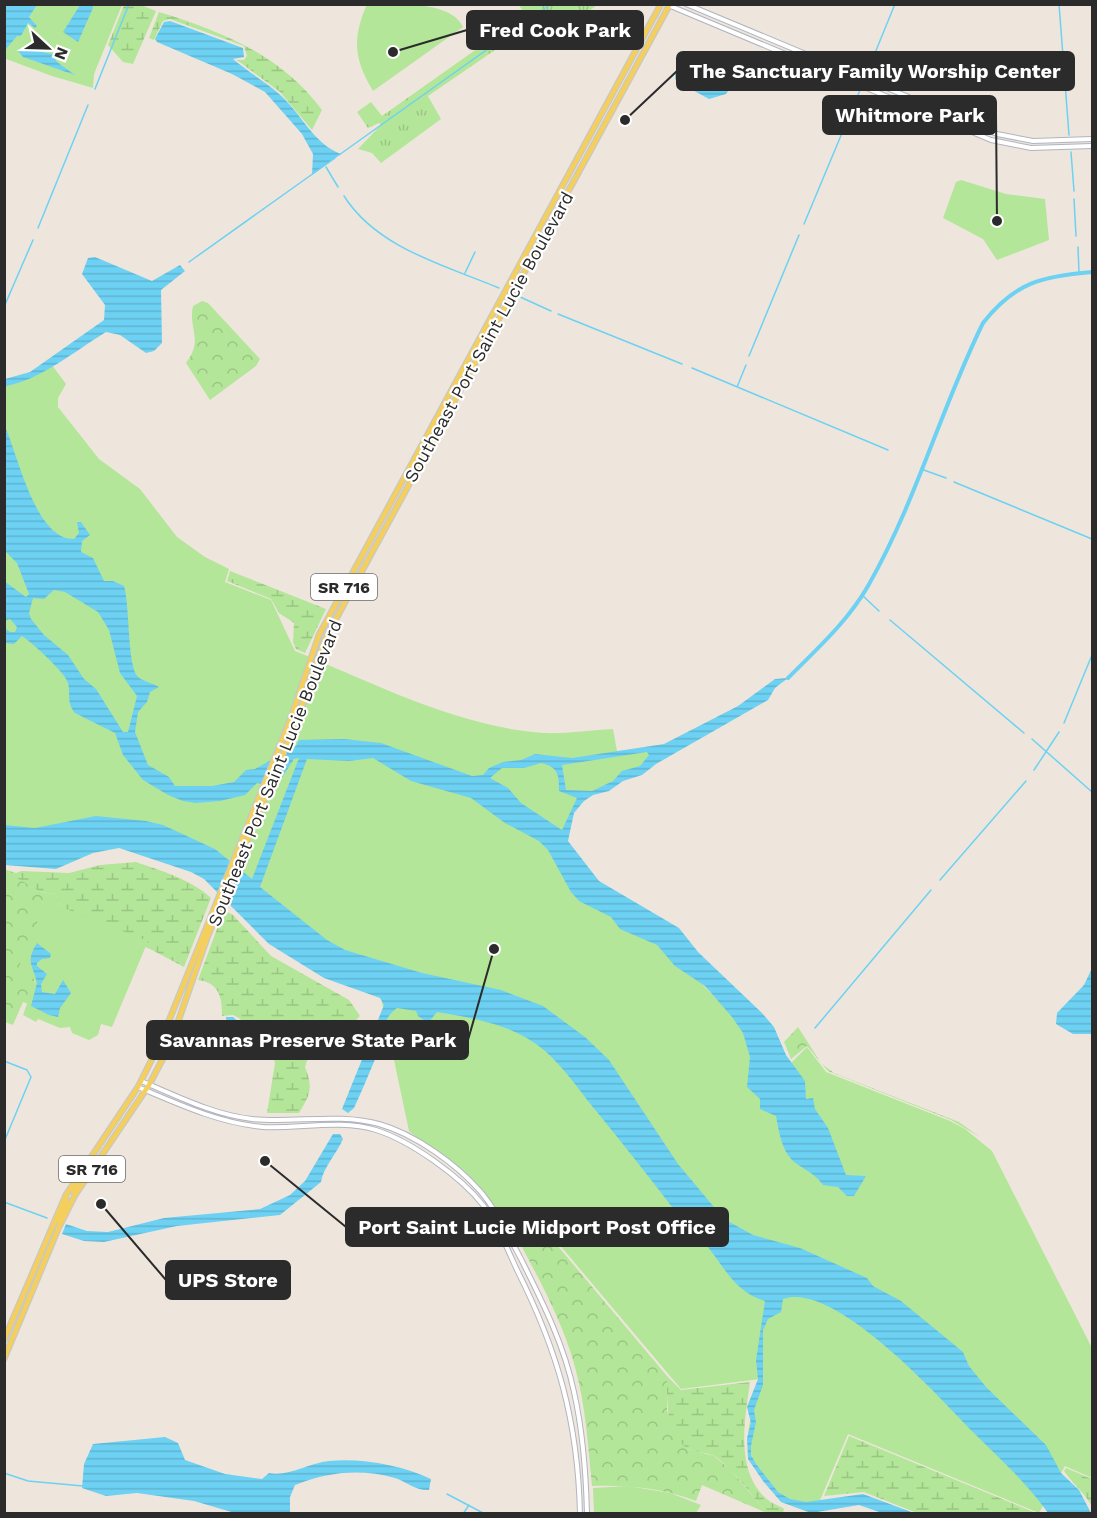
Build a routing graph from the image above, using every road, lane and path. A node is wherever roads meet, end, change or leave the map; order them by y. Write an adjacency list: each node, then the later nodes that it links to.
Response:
1 (661, 4): 6 (main road, Southeast Port Saint Lucie Boulevard / SR 716)
2 (686, 4): 4 (main road)
3 (669, 5): 5 (main road); 7 (main road, Southeast Port Saint Lucie Boulevard / SR 716)
4 (1092, 139)
5 (1092, 146)
6 (549, 212): 7 (main road); 8 (main road, Southeast Port Saint Lucie Boulevard / SR 716)
7 (549, 227): 9 (main road, Southeast Port Saint Lucie Boulevard / SR 716)
8 (334, 607): 9 (main road); 10 (main road, Southeast Port Saint Lucie Boulevard / SR 716)
9 (333, 624): 11 (main road, Southeast Port Saint Lucie Boulevard / SR 716)
10 (181, 988): 11 (main road); 12 (main road, Southeast Port Saint Lucie Boulevard / SR 716)
11 (184, 1005): 13 (main road, Southeast Port Saint Lucie Boulevard / SR 716)
12 (141, 1081): 13 (main road); 14 (main road, Southeast Port Saint Lucie Boulevard / SR 716)
13 (149, 1084): 15 (main road, Southeast Port Saint Lucie Boulevard / SR 716); 23 (main road)
14 (138, 1087): 15 (main road); 16 (main road, Southeast Port Saint Lucie Boulevard / SR 716)
15 (146, 1091): 18 (main road, Southeast Port Saint Lucie Boulevard / SR 716); 22 (main road)
16 (94, 1150): 17 (main road, Southeast Port Saint Lucie Boulevard / SR 716); 18 (main road)
17 (66, 1195): 19 (main road); 20 (main road, Southeast Port Saint Lucie Boulevard / SR 716)
18 (75, 1195): 19 (main road, Southeast Port Saint Lucie Boulevard / SR 716)
19 (58, 1229): 21 (main road, Southeast Port Saint Lucie Boulevard / SR 716)
20 (4, 1340)
21 (4, 1359)
22 (580, 1514)
23 (587, 1514)

